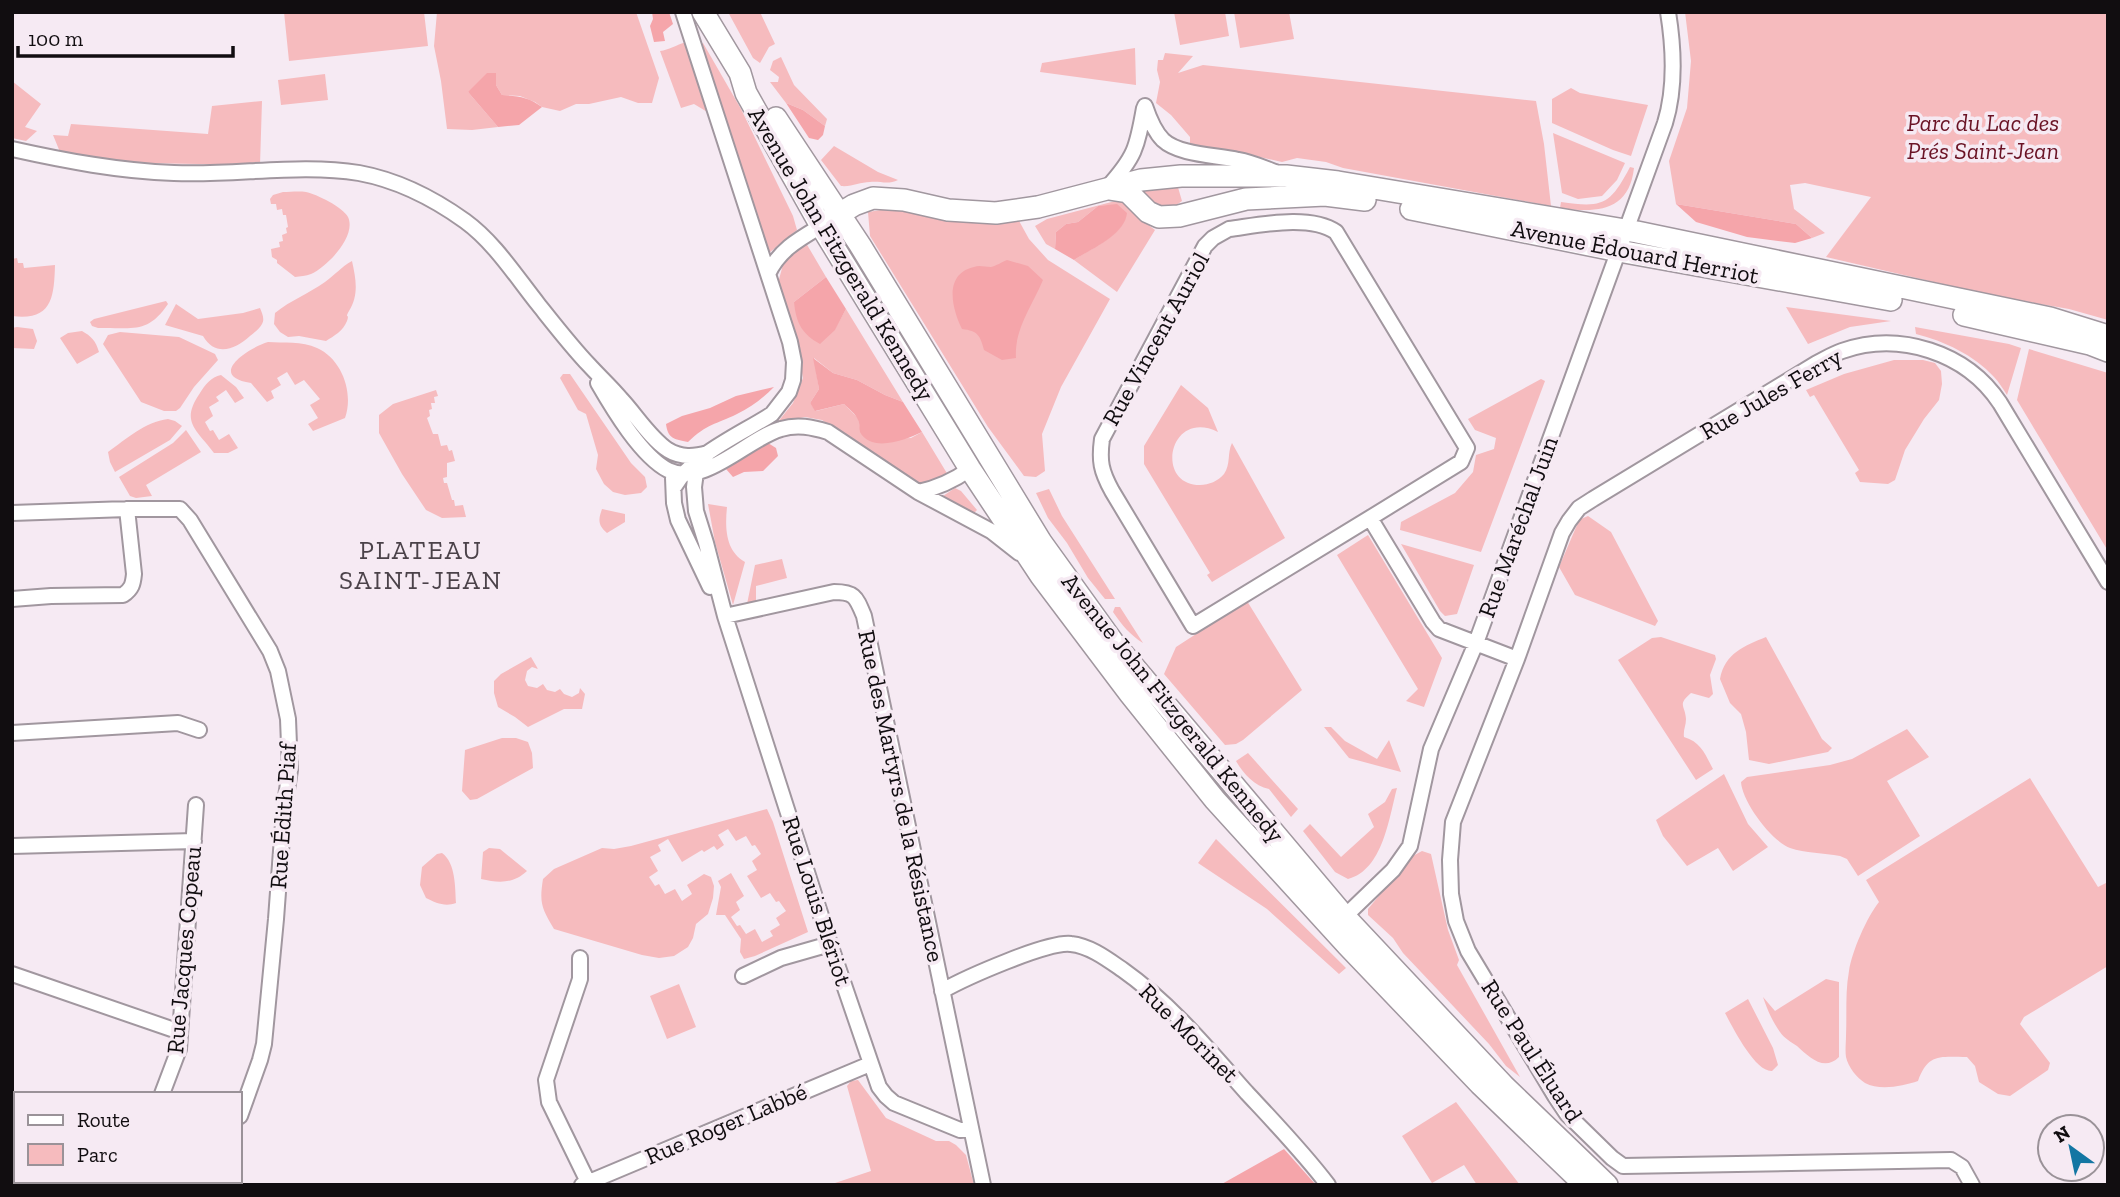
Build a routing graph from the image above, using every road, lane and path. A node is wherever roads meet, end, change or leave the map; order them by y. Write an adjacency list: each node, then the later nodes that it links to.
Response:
1 (683, 12): 15 (street, Avenue John Fitzgerald Kennedy)
2 (704, 12): 4 (main road, Avenue John Fitzgerald Kennedy)
3 (1668, 12): 13 (street, Rue Maréchal Juin)
4 (740, 73): 10 (main road, Avenue John Fitzgerald Kennedy); 12 (main road, Avenue John Fitzgerald Kennedy)
5 (12, 149): 18 (street)
6 (1205, 153): 7 (street); 8 (street); 9 (street)
7 (1207, 176): 8 (main road, Avenue Édouard Herriot); 9 (main road, Avenue Édouard Herriot); 11 (main road)
8 (1286, 176): 13 (main road, Avenue Édouard Herriot)
9 (1107, 188): 10 (main road, Avenue Édouard Herriot); 11 (main road)
10 (839, 214): 12 (main road, Avenue Édouard Herriot); 20 (main road, Avenue John Fitzgerald Kennedy)
11 (1159, 217): 14 (main road, Avenue Édouard Herriot)
12 (821, 226): 15 (street, Avenue Édouard Herriot); 21 (main road, Avenue John Fitzgerald Kennedy)
13 (1627, 231): 14 (street, Rue Maréchal Juin); 16 (main road, Avenue Édouard Herriot)
14 (1619, 251): 17 (main road, Avenue Édouard Herriot); 31 (street, Rue Maréchal Juin)
15 (768, 274): 19 (street, Avenue John Fitzgerald Kennedy)
16 (2108, 336)
17 (2108, 351)
18 (587, 363): 19 (street); 22 (street)
19 (708, 453): 22 (street, Avenue John Fitzgerald Kennedy)
20 (988, 456): 21 (main road); 36 (main road, Avenue John Fitzgerald Kennedy)
21 (970, 469): 23 (street); 27 (main road, Avenue John Fitzgerald Kennedy)
22 (680, 475): 23 (street, Avenue John Fitzgerald Kennedy); 30 (street, Rue Louis Blériot); 30 (street, Rue Louis Blériot)
23 (918, 492): 27 (street, Avenue John Fitzgerald Kennedy)
24 (127, 509): 25 (street); 29 (street); 51 (street, Rue Édith Piaf)
25 (12, 513)
26 (1370, 517): 26 (street, Rue Vincent Auriol); 31 (street)
27 (1041, 576): 33 (main road, Avenue John Fitzgerald Kennedy)
28 (2108, 582): 32 (street, Rue Jules Ferry)
29 (12, 599)
30 (724, 617): 43 (street, Rue Louis Blériot); 47 (street, Rue des Martyrs de la Résistance)
31 (1476, 643): 32 (street); 42 (street, Rue Maréchal Juin)
32 (1517, 660): 58 (street, Rue Paul Éluard)
33 (1148, 717): 36 (main road); 38 (main road, Avenue John Fitzgerald Kennedy)
34 (199, 730): 35 (street)
35 (12, 733)
36 (1195, 740): 37 (main road, Avenue John Fitzgerald Kennedy)
37 (1218, 768): 38 (main road); 42 (main road, Avenue John Fitzgerald Kennedy)
38 (1207, 790): 42 (main road, Avenue John Fitzgerald Kennedy)
39 (196, 805): 40 (street, Rue Jacques Copeau)
40 (194, 841): 41 (street); 48 (street, Rue Jacques Copeau)
41 (12, 846)
42 (1336, 919): 56 (main road, Avenue John Fitzgerald Kennedy); 57 (main road, Avenue John Fitzgerald Kennedy)
43 (830, 944): 46 (street); 49 (street, Rue Louis Blériot)
44 (580, 958): 53 (street)
45 (12, 975): 48 (street)
46 (743, 975)
47 (942, 991): 52 (street, Rue des Martyrs de la Résistance); 55 (street, Rue Morinet)
48 (180, 1032): 50 (street, Rue Jacques Copeau)
49 (870, 1064): 52 (street, Rue Louis Blériot); 53 (street, Rue Roger Labbé)
50 (163, 1092)
51 (242, 1110)
52 (970, 1129): 54 (street, Rue des Martyrs de la Résistance)
53 (585, 1183)
54 (983, 1185)
55 (1328, 1185)
56 (1585, 1185)
57 (1607, 1185)
58 (1972, 1185)

